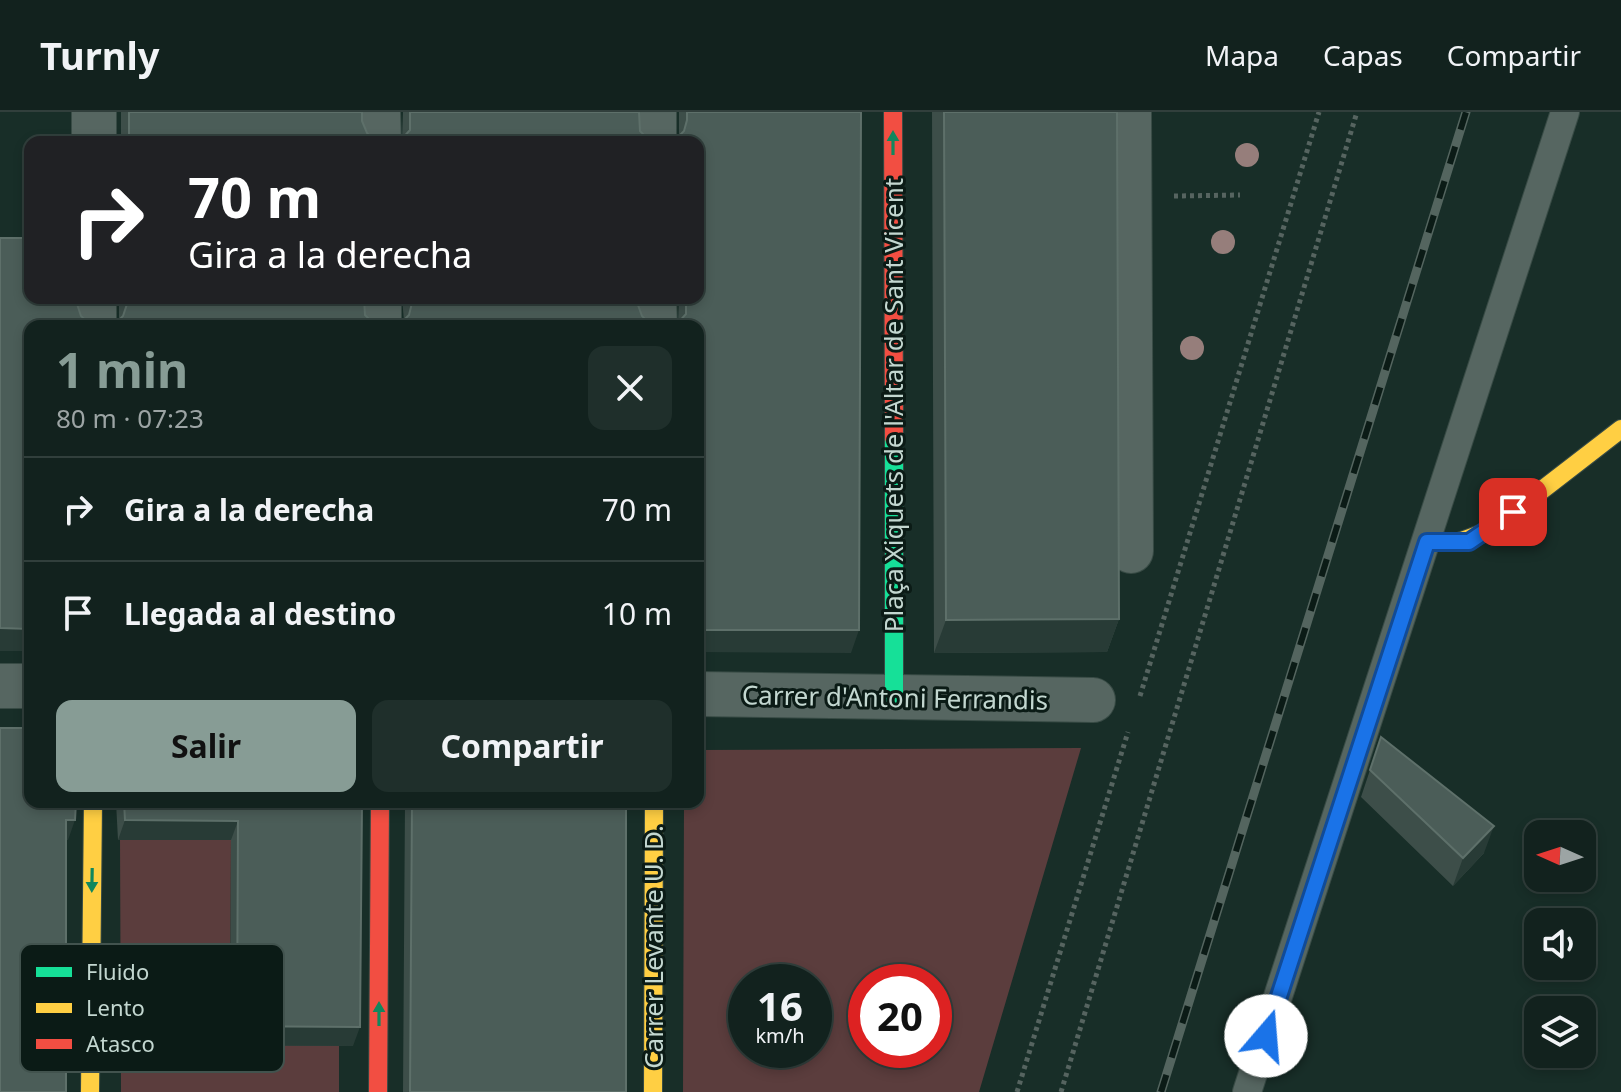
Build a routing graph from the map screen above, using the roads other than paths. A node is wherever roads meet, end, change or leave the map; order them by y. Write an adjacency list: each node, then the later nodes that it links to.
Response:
1 (94, 112): 7 (street)
2 (378, 112): 8 (street)
3 (654, 112): 9 (street)
4 (893, 112): 16 (street, Plaça Xiquets de l'Altar de Sant Vicent, one-way to 4)
5 (1129, 112): 12 (street)
6 (1565, 112): 11 (lane)
7 (94, 136)
8 (379, 136)
9 (654, 136)
10 (1621, 429): 11 (street)
11 (1427, 542): 26 (lane)
12 (1131, 551)
13 (0, 686): 14 (street)
14 (24, 686)
15 (704, 694): 16 (street, Carrer d'Antoni Ferrandis)
16 (894, 697): 17 (street, Carrer d'Antoni Ferrandis)
17 (1093, 700)
18 (93, 808): 21 (street, one-way to 21)
19 (380, 808): 24 (street, one-way to 19)
20 (654, 808): 25 (street, Carrer Levante U. D.)
21 (92, 944)
22 (90, 1072): 23 (street, one-way to 23)
23 (90, 1092)
24 (378, 1092)
25 (653, 1092)
26 (1247, 1092)

